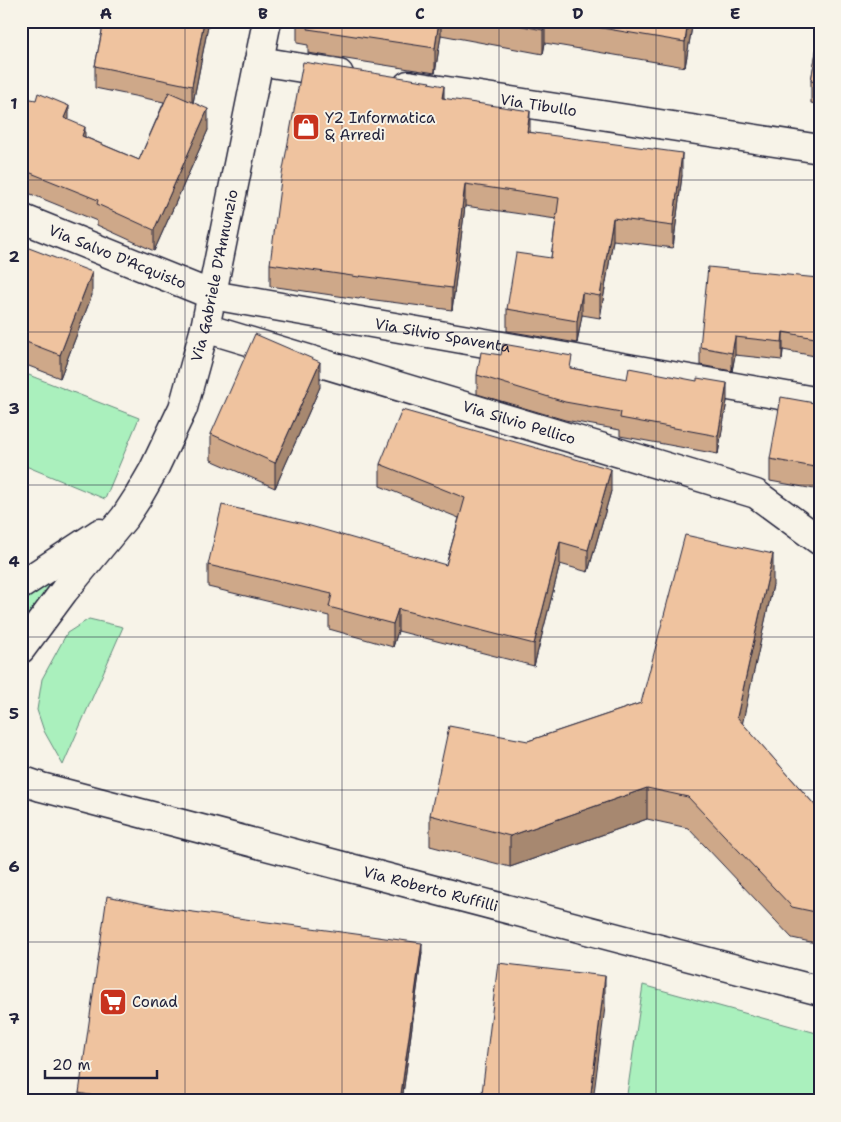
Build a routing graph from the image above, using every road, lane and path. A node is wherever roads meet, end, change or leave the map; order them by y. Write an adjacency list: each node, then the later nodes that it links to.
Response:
1 (266, 21): 2 (street, Via Gabriele D'Annunzio)
2 (259, 61): 3 (street, Via Tibullo); 5 (street, Via Gabriele D'Annunzio)
3 (820, 149)
4 (21, 218): 5 (street, Via Salvo D'Acquisto)
5 (212, 295): 6 (street, Via Gabriele D'Annunzio); 7 (street, Via Silvio Spaventa)
6 (205, 328): 8 (street, Via Gabriele D'Annunzio); 9 (street, Via Silvio Pellico)
7 (820, 402)
8 (125, 517): 10 (street); 11 (street, Via Gabriele D'Annunzio)
9 (820, 541)
10 (21, 585)
11 (21, 649)
12 (21, 766): 13 (street, Via Roberto Ruffilli)
13 (31, 783): 14 (street, Via Roberto Ruffilli)
14 (820, 991)

